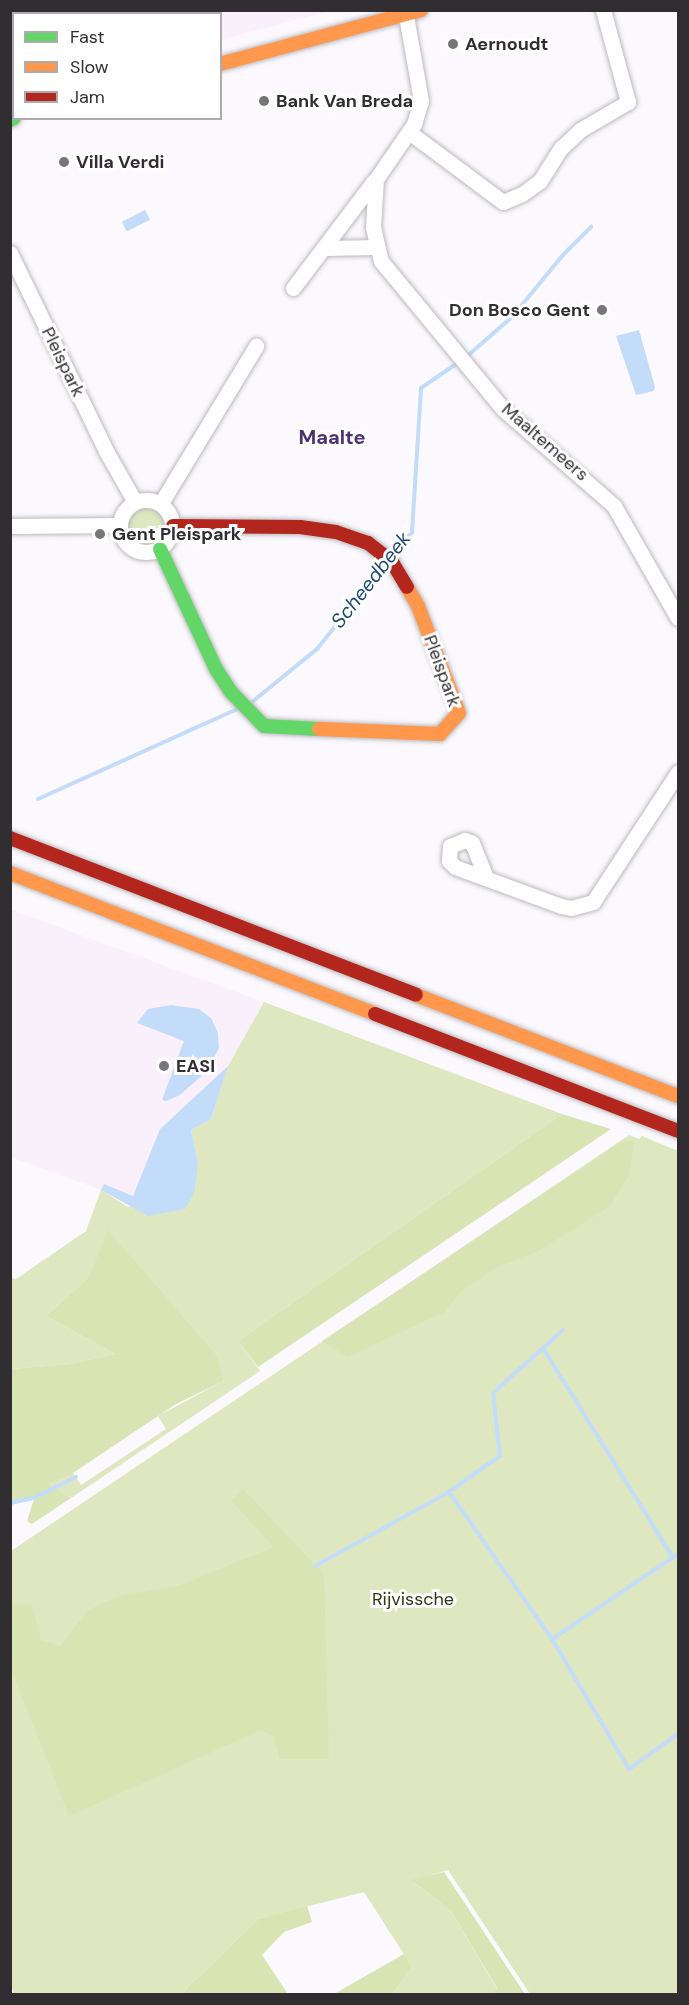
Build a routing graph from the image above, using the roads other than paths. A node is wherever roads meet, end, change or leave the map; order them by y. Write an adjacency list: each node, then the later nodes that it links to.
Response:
1 (375, 10): 5 (main road)
2 (421, 10): 4 (main road)
3 (603, 10): 7 (street)
4 (405, 13): 6 (main road); 7 (street, Maaltemeers)
5 (222, 50)
6 (222, 63)
7 (409, 132): 8 (street, Maaltemeers)
8 (376, 179): 9 (street, Maaltemeers); 10 (street, Maaltemeers)
9 (376, 247): 10 (street); 20 (street, Maaltemeers)
10 (326, 248): 12 (street, Maaltemeers)
11 (10, 253): 14 (street, Pleispark)
12 (293, 288)
13 (256, 346): 15 (street)
14 (135, 502): 15 (street); 16 (street)
15 (160, 503): 18 (street)
16 (120, 525): 17 (street); 19 (street)
17 (10, 526)
18 (173, 526): 19 (street); 19 (main road, Pleispark)
19 (160, 549)
20 (678, 618)
21 (678, 772): 24 (street)
22 (10, 838): 25 (main road)
23 (10, 873): 26 (main road)
24 (485, 876)
25 (678, 1096)
26 (678, 1131)

